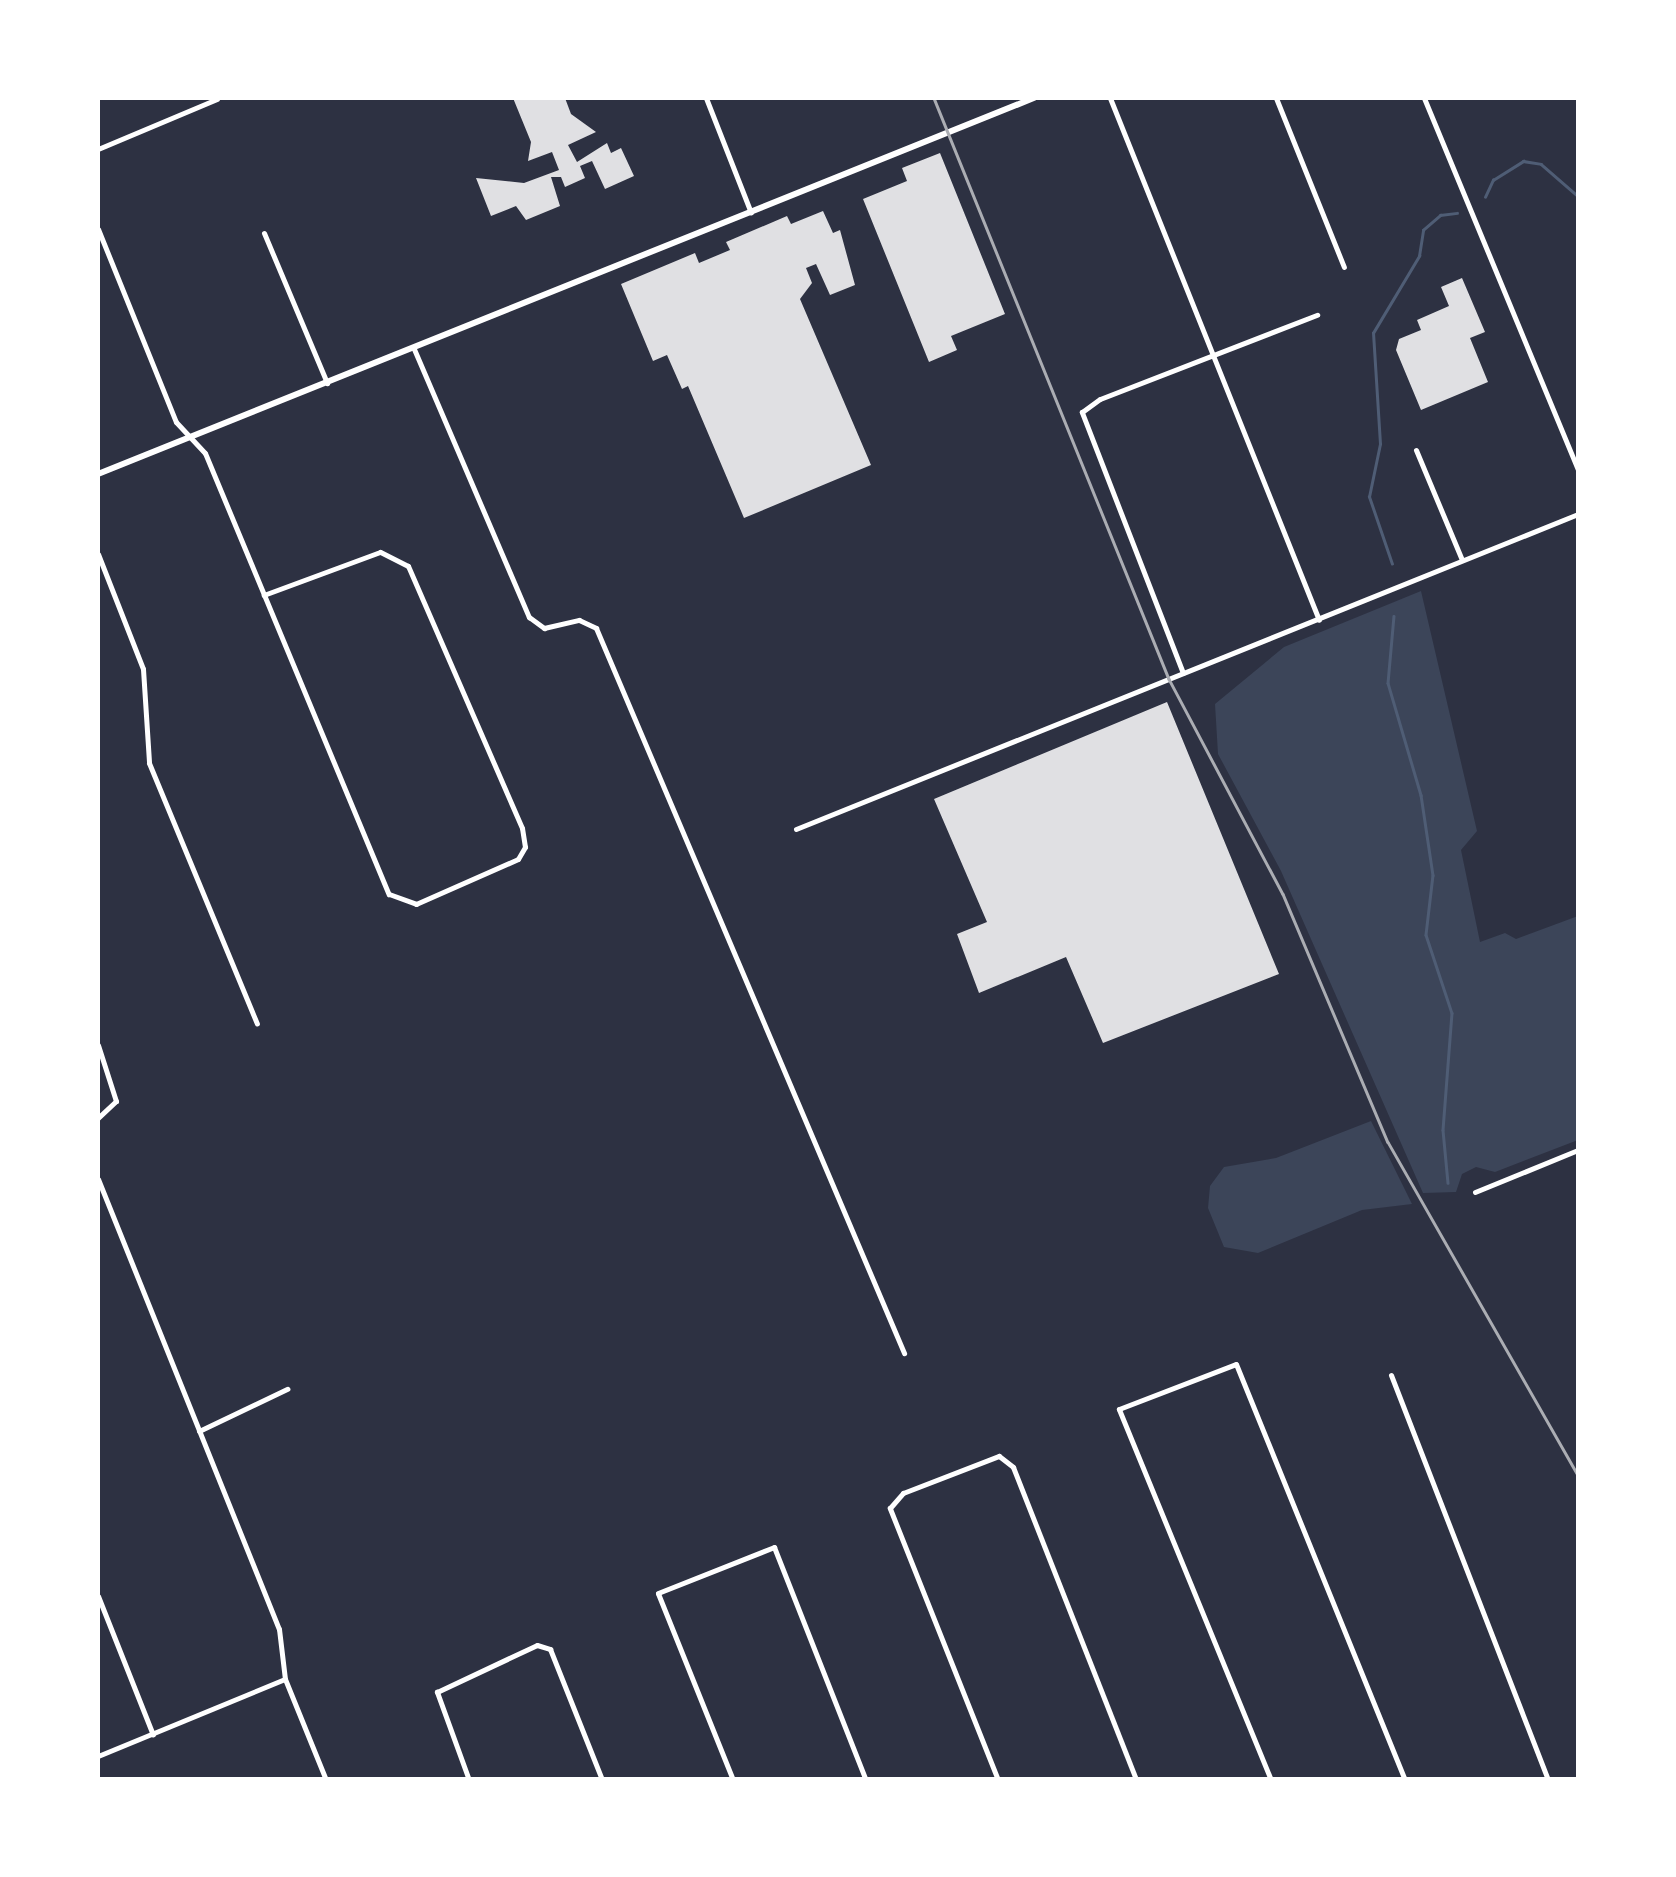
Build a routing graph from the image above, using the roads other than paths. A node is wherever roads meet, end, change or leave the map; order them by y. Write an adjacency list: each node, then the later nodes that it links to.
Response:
1 (217, 98): 7 (street)
2 (706, 98): 8 (street)
3 (1034, 98): 8 (street)
4 (1110, 98): 14 (street)
5 (1276, 98): 11 (street)
6 (1424, 98): 18 (street)
7 (98, 149)
8 (752, 213): 13 (street)
9 (98, 229): 16 (street)
10 (264, 232): 15 (street)
11 (1344, 268)
12 (1318, 314): 14 (street)
13 (414, 349): 15 (street); 33 (street)
14 (1216, 359): 24 (street); 25 (street)
15 (328, 383): 16 (street)
16 (191, 437): 19 (street); 23 (street)
17 (1416, 450): 22 (street)
18 (1578, 469)
19 (98, 474)
20 (1578, 514): 22 (street)
21 (98, 554): 27 (street)
22 (1462, 560): 24 (street)
23 (264, 595): 23 (street)
24 (1319, 620): 25 (street)
25 (1182, 673): 26 (street)
26 (796, 829)
27 (257, 1024)
28 (98, 1045): 29 (street)
29 (98, 1118)
30 (1578, 1150): 32 (street)
31 (98, 1178): 36 (street)
32 (1475, 1192)
33 (904, 1353)
34 (1390, 1375): 50 (street)
35 (286, 1389): 36 (street)
36 (199, 1431): 38 (street)
37 (98, 1596): 39 (street)
38 (285, 1679): 39 (street); 41 (street)
39 (153, 1735): 40 (street)
40 (98, 1756)
41 (326, 1780)
42 (469, 1780): 43 (street)
43 (602, 1780)
44 (733, 1780): 45 (street)
45 (866, 1780)
46 (998, 1780): 47 (street)
47 (1136, 1780)
48 (1271, 1780): 49 (street)
49 (1404, 1780)
50 (1548, 1780)

